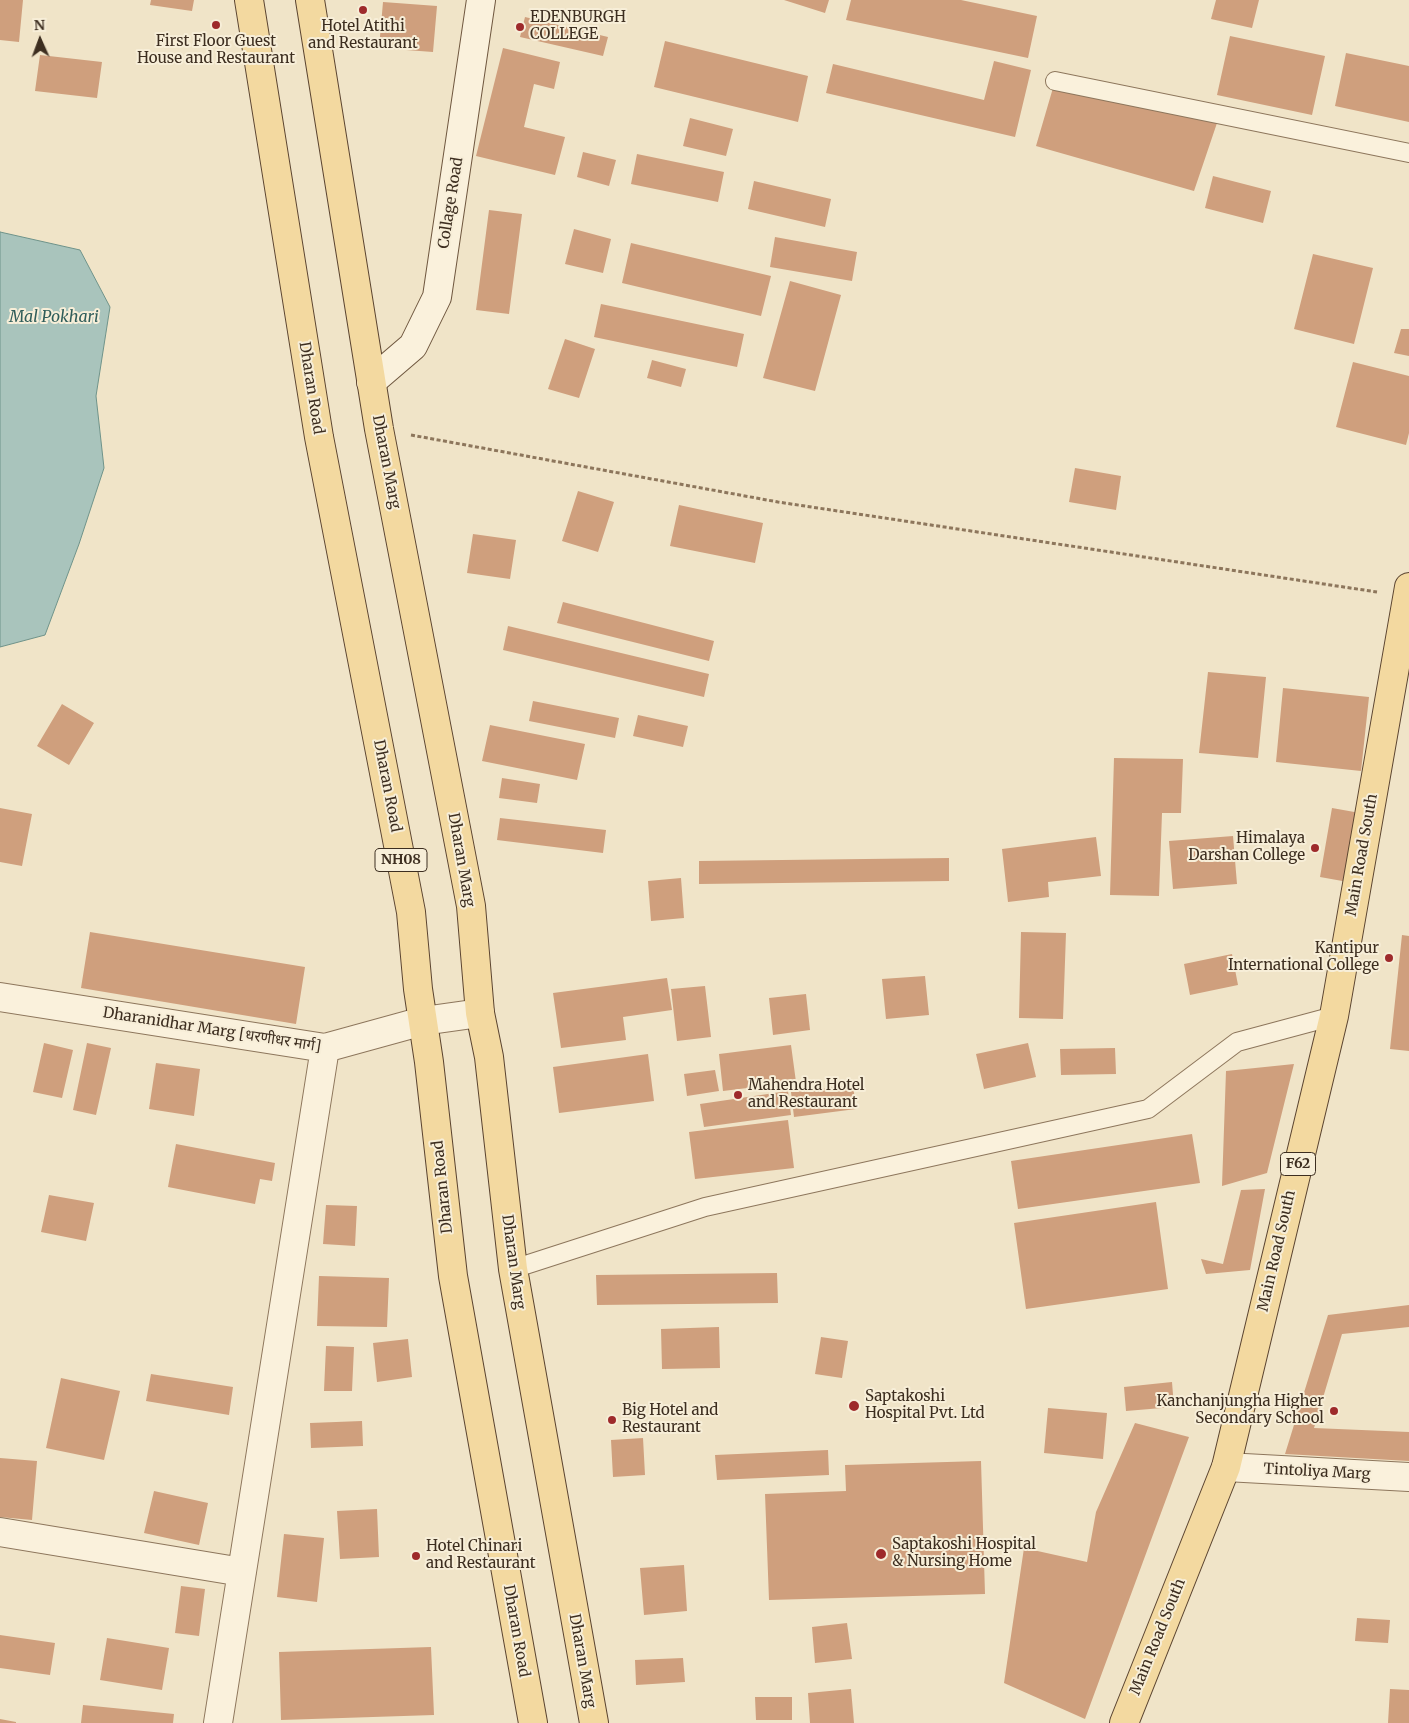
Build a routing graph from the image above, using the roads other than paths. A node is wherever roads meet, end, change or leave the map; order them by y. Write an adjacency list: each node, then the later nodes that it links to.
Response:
1 (249, 0): 11 (main road, Dharan Road / NH08)
2 (310, 0): 6 (main road, Dharan Marg)
3 (481, 0): 6 (street, Collage Road)
4 (1055, 82): 5 (lane)
5 (1409, 153)
6 (371, 382): 9 (main road, Dharan Marg)
7 (1408, 591): 10 (main road, Main Road South / F62)
8 (0, 997): 12 (street, Dharanidhar Marg [धरणीधर मार्ग])
9 (480, 1013): 11 (street, Dharanidhar Marg [धरणीधर मार्ग]); 13 (main road, Dharan Marg)
10 (1334, 1016): 13 (lane); 14 (main road, Main Road South / F62)
11 (423, 1022): 12 (street, Dharanidhar Marg [धरणीधर मार्ग]); 19 (main road, Dharan Road / NH08)
12 (325, 1048): 17 (street)
13 (513, 1269): 20 (main road, Dharan Marg)
14 (1226, 1467): 15 (street, Tintoliya Marg); 21 (main road, Main Road South / F62)
15 (1409, 1477)
16 (0, 1532): 17 (street)
17 (242, 1572): 18 (street)
18 (218, 1723)
19 (533, 1723)
20 (594, 1723)
21 (1124, 1723)

